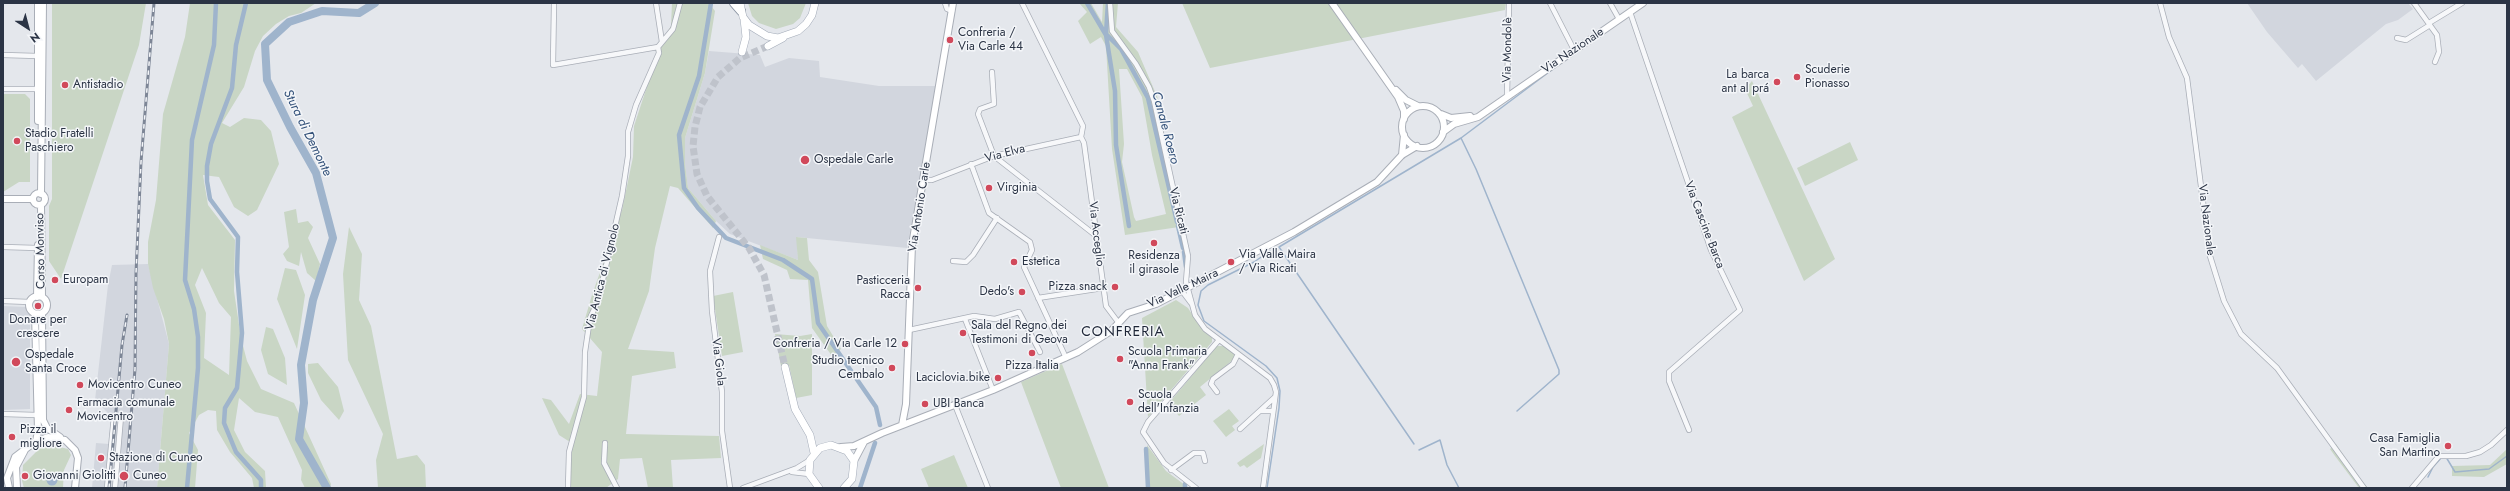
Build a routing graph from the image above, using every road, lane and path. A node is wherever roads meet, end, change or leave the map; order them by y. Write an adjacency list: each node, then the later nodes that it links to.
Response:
1 (38, 3): 33 (main road)
2 (43, 3): 52 (main road)
3 (554, 3): 29 (street)
4 (656, 3): 27 (street)
5 (680, 3): 27 (street, Via Antica di Vignolo)
6 (734, 3): 20 (highway)
7 (815, 3): 25 (main road)
8 (945, 3): 21 (street)
9 (953, 3): 21 (main road, Via Antonio Carle)
10 (1022, 3): 46 (street)
11 (1110, 3): 63 (street, Via Ricati)
12 (1332, 3): 36 (main road)
13 (1509, 3): 39 (street, Via Mondolè)
14 (1550, 3): 30 (street)
15 (1610, 3): 23 (street)
16 (1642, 3): 22 (main road, Via Nazionale)
17 (2160, 3): 123 (street, Via Nazionale)
18 (2414, 3): 24 (street)
19 (2462, 3): 24 (street)
20 (742, 10): 25 (main road); 31 (main road)
21 (952, 11): 51 (main road, Via Antonio Carle)
22 (1630, 12): 23 (main road, Via Nazionale); 91 (street, Via Cascine Barca)
23 (1619, 19): 30 (main road, Via Nazionale)
24 (2430, 24): 26 (street); 34 (street)
25 (788, 36): 28 (main road)
26 (2397, 38)
27 (662, 42): 29 (street, Via Antica di Vignolo)
28 (768, 46)
29 (658, 47): 114 (street, Via Antica di Vignolo)
30 (1574, 50): 39 (main road, Via Nazionale)
31 (742, 52)
32 (3, 55): 33 (street)
33 (38, 56): 38 (main road)
34 (2435, 62)
35 (992, 72): 49 (street)
36 (1385, 79): 40 (main road); 43 (main road)
37 (3, 89): 38 (street)
38 (38, 89): 52 (main road)
39 (1505, 98): 42 (main road)
40 (1418, 106): 41 (main road); 43 (main road)
41 (1434, 109): 42 (main road); 44 (main road)
42 (1483, 112): 44 (main road)
43 (1404, 119): 45 (main road)
44 (1443, 132): 47 (main road)
45 (1403, 133): 47 (main road); 48 (main road)
46 (1081, 137): 49 (street, Via Elva); 57 (street, Via Acceglio)
47 (1416, 146): 48 (main road, Via Valle Maira)
48 (1402, 155): 63 (main road, Via Valle Maira)
49 (994, 156): 50 (street, Via Elva); 57 (street)
50 (971, 164): 51 (street, Via Elva); 56 (street)
51 (924, 180): 71 (main road, Via Antonio Carle)
52 (39, 194): 54 (main road); 55 (main road)
53 (3, 199): 54 (main road)
54 (32, 199): 55 (main road)
55 (39, 205): 60 (main road, Corso Monviso); 64 (main road, Corso Monviso)
56 (997, 218): 61 (street); 65 (street)
57 (1095, 235): 62 (street, Via Acceglio)
58 (719, 237): 116 (street, Via Giola)
59 (3, 247): 60 (street)
60 (38, 248): 64 (main road, Corso Monviso)
61 (953, 261)
62 (1103, 288): 65 (street); 70 (street, Via Acceglio)
63 (1185, 289): 70 (main road, Via Valle Maira); 72 (street)
64 (40, 297): 67 (main road); 68 (main road)
65 (1038, 298): 75 (street)
66 (3, 301): 67 (street)
67 (30, 302): 68 (main road)
68 (39, 314): 85 (main road); 94 (main road)
69 (965, 319): 71 (street); 73 (street); 77 (street)
70 (1118, 322): 75 (main road, Via Valle Maira)
71 (909, 330): 80 (main road, Via Antonio Carle)
72 (1219, 340): 74 (street); 104 (street)
73 (1040, 352)
74 (1238, 354): 78 (street); 79 (street)
75 (1066, 358): 77 (main road, Via Valle Maira)
76 (785, 367): 93 (main road)
77 (993, 390): 81 (main road, Via Valle Maira)
78 (1217, 392)
79 (1275, 396): 82 (street); 83 (street)
80 (906, 404): 88 (main road, Via Antonio Carle); 89 (main road, Via Antonio Carle)
81 (955, 405): 88 (main road, Via Valle Maira); 120 (street)
82 (1261, 411): 83 (street); 90 (street)
83 (1273, 411): 122 (street)
84 (3, 414): 85 (street)
85 (37, 415): 95 (main road)
86 (114, 416): 112 (street)
87 (122, 416): 113 (street)
88 (910, 422): 89 (main road, Via Valle Maira)
89 (902, 425): 96 (main road, Via Valle Maira)
90 (1240, 429)
91 (1689, 430)
92 (2507, 430): 124 (street)
93 (810, 436): 98 (main road); 100 (main road)
94 (65, 440): 95 (main road); 111 (main road)
95 (34, 442): 107 (main road); 110 (main road)
96 (865, 442): 99 (main road, Via Valle Maira); 102 (main road)
97 (605, 443): 115 (street)
98 (826, 446): 99 (main road); 100 (main road)
99 (841, 447): 102 (main road)
100 (814, 453): 101 (main road)
101 (810, 460): 105 (street); 106 (main road)
102 (854, 461): 108 (main road)
103 (1205, 461): 104 (street)
104 (1171, 470): 121 (street)
105 (788, 472): 106 (street); 117 (street)
106 (810, 477): 118 (main road); 119 (main road)
107 (5, 478): 109 (main road)
108 (847, 486)
109 (10, 488)
110 (17, 488)
111 (75, 488)
112 (107, 488)
113 (115, 488)
114 (568, 488)
115 (617, 488)
116 (730, 488)
117 (743, 488)
118 (812, 488)
119 (819, 488)
120 (988, 488)
121 (1196, 488)
122 (1263, 488)
123 (2364, 488)
124 (2412, 488)

